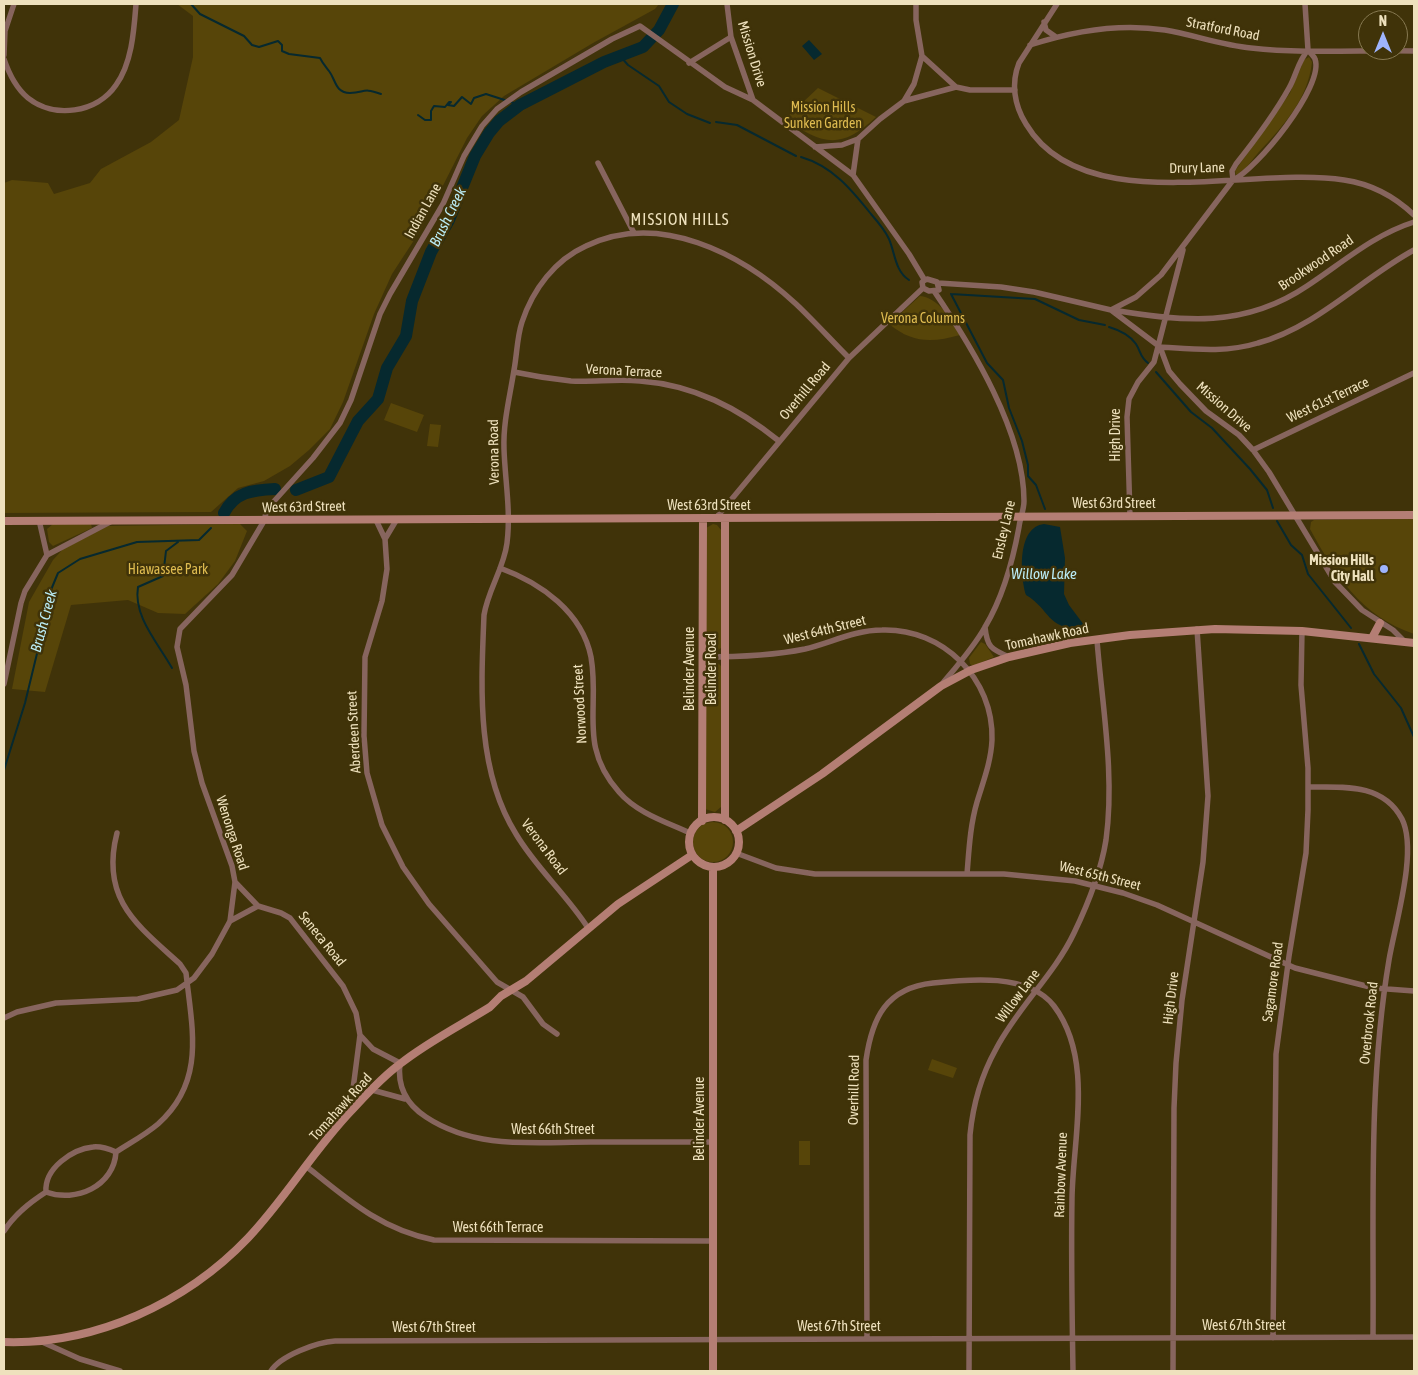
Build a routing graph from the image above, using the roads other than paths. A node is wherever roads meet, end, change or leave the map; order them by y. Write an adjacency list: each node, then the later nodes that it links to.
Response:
1 (14, 4): 8 (street)
2 (136, 4): 16 (street)
3 (727, 4): 10 (street, Mission Drive)
4 (916, 4): 15 (street)
5 (1057, 4): 7 (street)
6 (1305, 4): 12 (street, High Drive)
7 (1044, 22): 9 (street); 11 (street)
8 (4, 31): 14 (street)
9 (1056, 37): 11 (street, Stratford Road); 12 (street, Stratford Road)
10 (731, 38): 17 (street); 20 (street, Mission Drive)
11 (1030, 45): 19 (street)
12 (1308, 50): 13 (street, Stratford Road); 26 (street, High Drive); 26 (street, High Drive)
13 (1414, 50)
14 (4, 55)
15 (922, 56): 18 (street); 21 (street)
16 (4, 59)
17 (689, 63): 20 (street, Indian Lane); 57 (street, Indian Lane)
18 (956, 87): 19 (street); 21 (street)
19 (1015, 90): 26 (street, Drury Lane)
20 (753, 100): 23 (street, Mission Drive)
21 (904, 101): 22 (street)
22 (858, 139): 23 (street); 25 (street)
23 (815, 147): 25 (street, Mission Drive)
24 (598, 163): 29 (street)
25 (853, 175): 32 (street, Mission Drive)
26 (1233, 180): 27 (street, Drury Lane); 30 (street, High Drive)
27 (1414, 215)
28 (1414, 222): 37 (street, Brookwood Road)
29 (634, 233): 39 (street, Verona Road); 40 (street, Verona Road)
30 (1185, 245): 36 (street, High Drive); 37 (street, High Drive)
31 (1414, 250): 38 (street)
32 (924, 279): 33 (street); 34 (street)
33 (938, 283): 35 (street); 36 (street)
34 (923, 288): 35 (street); 39 (street, Overhill Road)
35 (934, 291): 50 (street, Ensley Lane)
36 (1111, 310): 37 (street, Brookwood Road); 38 (street)
37 (1165, 319): 38 (street, High Drive)
38 (1160, 347): 43 (street, Mission Drive); 45 (street, High Drive)
39 (849, 358): 42 (street, Overhill Road)
40 (514, 372): 42 (street, Verona Terrace); 52 (street, Verona Road)
41 (1414, 373): 43 (street, West 61st Terrace)
42 (779, 441): 48 (street, Overhill Road)
43 (1252, 450): 46 (street, Mission Drive)
44 (1414, 515): 46 (street, West 63rd Street)
45 (1130, 516): 46 (street, West 63rd Street); 50 (street, West 63rd Street)
46 (1296, 516): 61 (street, Mission Drive)
47 (703, 518): 48 (street, West 63rd Street); 52 (street, West 63rd Street); 69 (street, Belinder Avenue)
48 (716, 518): 49 (street, West 63rd Street)
49 (725, 518): 50 (street, West 63rd Street); 70 (street, Belinder Road)
50 (1020, 518): 62 (street, Ensley Lane)
51 (397, 519): 52 (street, West 63rd Street); 55 (street, West 63rd Street); 58 (street)
52 (508, 519): 60 (street, Verona Road)
53 (39, 520): 54 (street, West 63rd Street); 56 (street, West 63rd Street); 59 (street)
54 (114, 520): 57 (street, West 63rd Street); 59 (street)
55 (376, 520): 57 (street, West 63rd Street); 58 (street, Aberdeen Street)
56 (4, 521)
57 (264, 521): 86 (street, Wenonga Road)
58 (385, 538): 95 (street, Aberdeen Street)
59 (48, 554): 74 (street)
60 (500, 568): 81 (street, Norwood Street); 91 (street, Verona Road)
61 (1380, 623): 65 (street); 67 (street, Mission Drive)
62 (985, 627): 71 (street); 72 (street, Ensley Lane)
63 (1197, 630): 64 (street, Tomahawk Road); 66 (street, Tomahawk Road); 90 (street, High Drive)
64 (1302, 631): 65 (street, Tomahawk Road); 76 (street, Sagamore Road)
65 (1372, 638): 67 (street, Tomahawk Road)
66 (1098, 640): 71 (street, Tomahawk Road); 87 (street, Willow Lane)
67 (1404, 641): 68 (street, Tomahawk Road)
68 (1414, 643)
69 (703, 657): 70 (street, West 64th Street); 77 (street, Belinder Avenue)
70 (724, 657): 72 (street, West 64th Street); 78 (street, Belinder Road)
71 (1008, 657): 73 (street, Tomahawk Road)
72 (960, 661): 73 (street, West 64th Street); 75 (street, Ensley Lane)
73 (971, 670): 75 (street, Tomahawk Road); 85 (street)
74 (4, 684)
75 (941, 686): 79 (street, Tomahawk Road)
76 (1308, 786): 92 (street, Sagamore Road); 94 (street, Overbrook Road)
77 (702, 820): 78 (street); 81 (street)
78 (725, 820): 79 (street)
79 (736, 830): 82 (street)
80 (117, 834): 93 (street)
81 (690, 834): 83 (street)
82 (736, 853): 84 (street); 85 (street, West 65th Street)
83 (692, 855): 84 (street); 91 (street, Tomahawk Road)
84 (713, 867): 105 (street, Belinder Avenue)
85 (967, 874): 87 (street, West 65th Street)
86 (235, 882): 88 (street); 89 (street, Wenonga Road)
87 (1094, 886): 90 (street, West 65th Street); 97 (street, Willow Lane)
88 (258, 906): 89 (street); 100 (street, Seneca Road)
89 (230, 921): 93 (street, Wenonga Road)
90 (1194, 922): 92 (street, West 65th Street); 117 (street, High Drive)
91 (588, 928): 95 (street, Tomahawk Road)
92 (1287, 965): 94 (street, West 65th Street); 112 (street, Sagamore Road)
93 (187, 983): 98 (street, Wenonga Road); 106 (street)
94 (1384, 989): 96 (street, West 65th Street); 113 (street, Overbrook Road)
95 (511, 990): 99 (street, Aberdeen Street); 101 (street, Tomahawk Road)
96 (1414, 991)
97 (1037, 992): 114 (street, Overhill Road); 115 (street, Willow Lane); 116 (street, Rainbow Avenue)
98 (4, 1018)
99 (556, 1034)
100 (360, 1035): 101 (street); 104 (street, Seneca Road)
101 (400, 1063): 102 (street, Tomahawk Road); 103 (street)
102 (372, 1090): 103 (street, West 66th Street); 104 (street, Tomahawk Road)
103 (405, 1099): 105 (street, West 66th Street)
104 (350, 1112): 107 (street, Tomahawk Road)
105 (712, 1142): 110 (street, Belinder Avenue)
106 (116, 1152): 108 (street); 108 (street)
107 (306, 1166): 110 (street, West 66th Terrace); 119 (street, Tomahawk Road)
108 (46, 1192): 109 (street)
109 (4, 1231)
110 (712, 1241): 118 (street, Belinder Avenue)
111 (1414, 1337): 113 (street, West 67th Street)
112 (1273, 1338): 113 (street, West 67th Street); 117 (street, West 67th Street)
113 (1373, 1338)
114 (867, 1339): 115 (street, West 67th Street); 118 (street, West 67th Street)
115 (969, 1339): 116 (street, West 67th Street); 124 (street, Willow Lane)
116 (1072, 1339): 117 (street, West 67th Street); 125 (street, Rainbow Avenue)
117 (1172, 1339): 126 (street, High Drive)
118 (712, 1340): 121 (street, West 67th Street); 123 (street, Belinder Avenue)
119 (40, 1341): 120 (street, Tomahawk Road); 122 (street)
120 (4, 1342)
121 (269, 1370)
122 (120, 1371)
123 (713, 1371)
124 (969, 1371)
125 (1073, 1371)
126 (1173, 1371)

